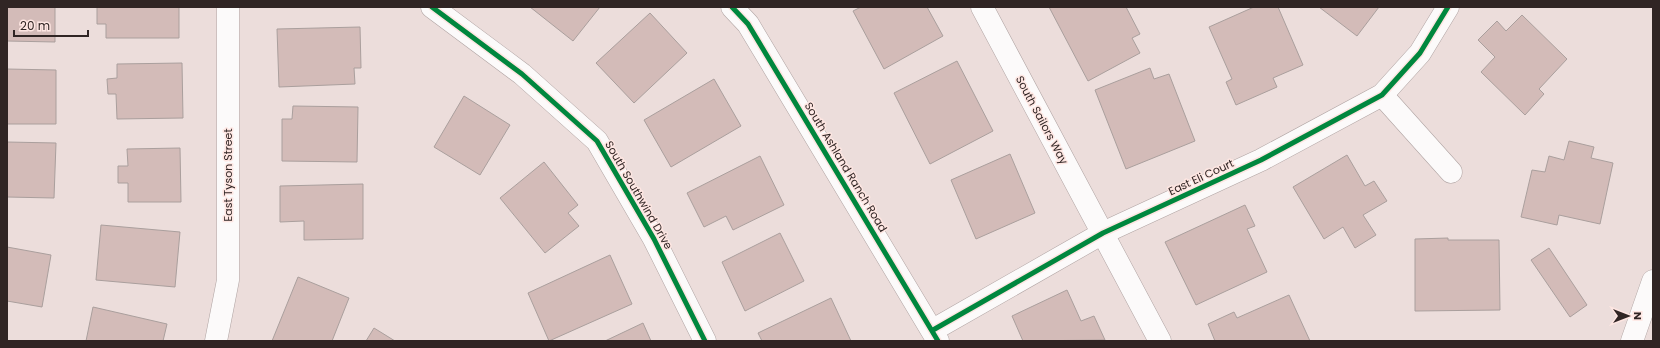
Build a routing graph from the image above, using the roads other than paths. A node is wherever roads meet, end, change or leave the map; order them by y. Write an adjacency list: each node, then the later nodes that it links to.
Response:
1 (228, 7): 11 (street, East Tyson Street)
2 (432, 7): 12 (street, South Southwind Drive)
3 (732, 7): 10 (street, South Ashland Ranch Road)
4 (982, 7): 8 (street, South Sailors Way)
5 (1448, 7): 6 (street, East Eli Court)
6 (1382, 95): 7 (street); 8 (street, East Eli Court)
7 (1451, 172)
8 (1103, 233): 10 (street, East Eli Court); 13 (street, South Sailors Way)
9 (1653, 281): 14 (street)
10 (935, 336)
11 (216, 341)
12 (705, 341)
13 (1160, 341)
14 (1632, 341)

